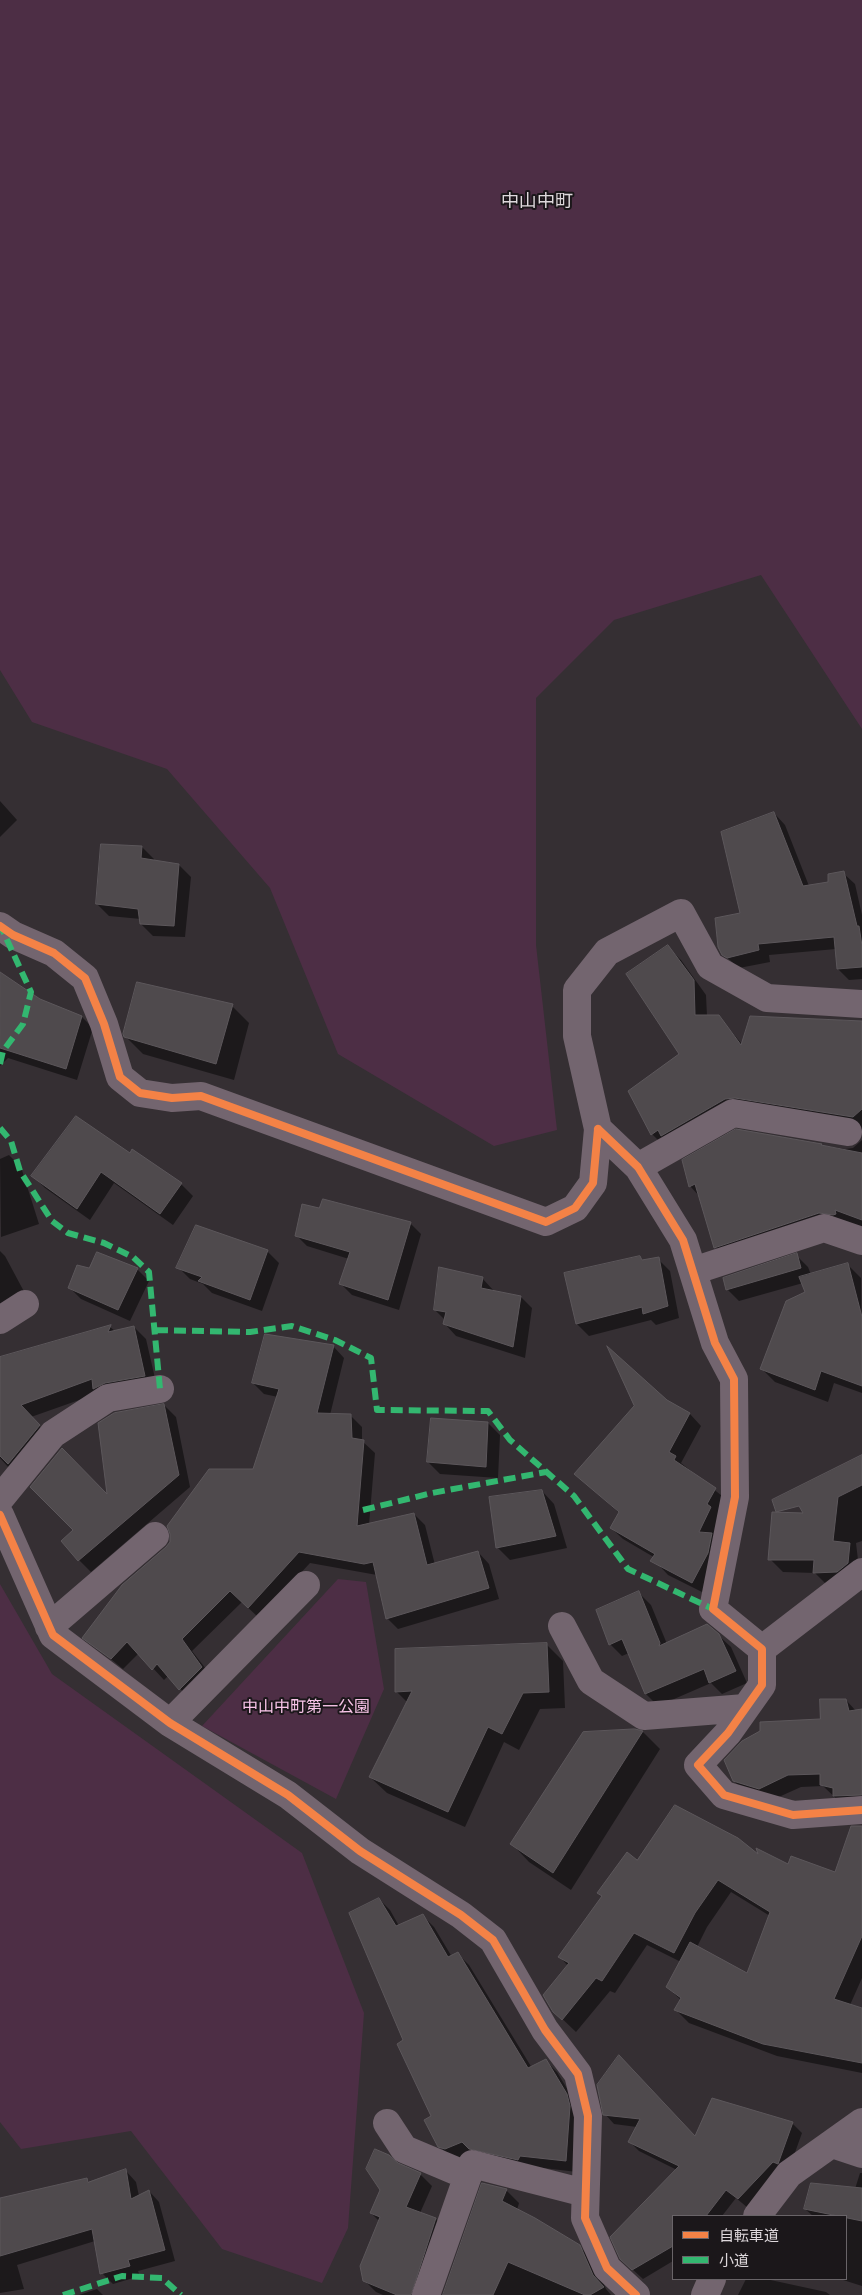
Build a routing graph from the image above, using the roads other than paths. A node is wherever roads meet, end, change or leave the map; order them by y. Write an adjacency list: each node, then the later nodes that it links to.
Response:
1 (0, 926): 3 (street)
2 (862, 1004): 3 (street)
3 (598, 1130): 5 (street)
4 (848, 1132): 5 (street)
5 (638, 1167): 7 (street)
6 (862, 1241): 7 (street)
7 (693, 1271): 18 (street)
8 (25, 1304): 9 (street)
9 (0, 1320)
10 (160, 1389): 11 (street)
11 (0, 1499)
12 (0, 1516): 17 (street)
13 (155, 1536): 17 (street)
14 (862, 1572): 18 (street)
15 (306, 1585): 20 (street)
16 (562, 1626): 19 (street)
17 (49, 1627): 20 (street)
18 (762, 1648): 19 (street)
19 (745, 1708): 21 (street)
20 (170, 1723): 27 (street)
21 (862, 1810)
22 (387, 2122): 26 (street)
23 (862, 2122): 24 (street)
24 (832, 2144): 25 (street); 28 (street)
25 (862, 2154)
26 (468, 2176): 27 (street); 30 (street)
27 (586, 2192): 31 (street)
28 (758, 2215)
29 (712, 2280): 32 (street)
30 (426, 2295)
31 (636, 2295)
32 (705, 2295)

